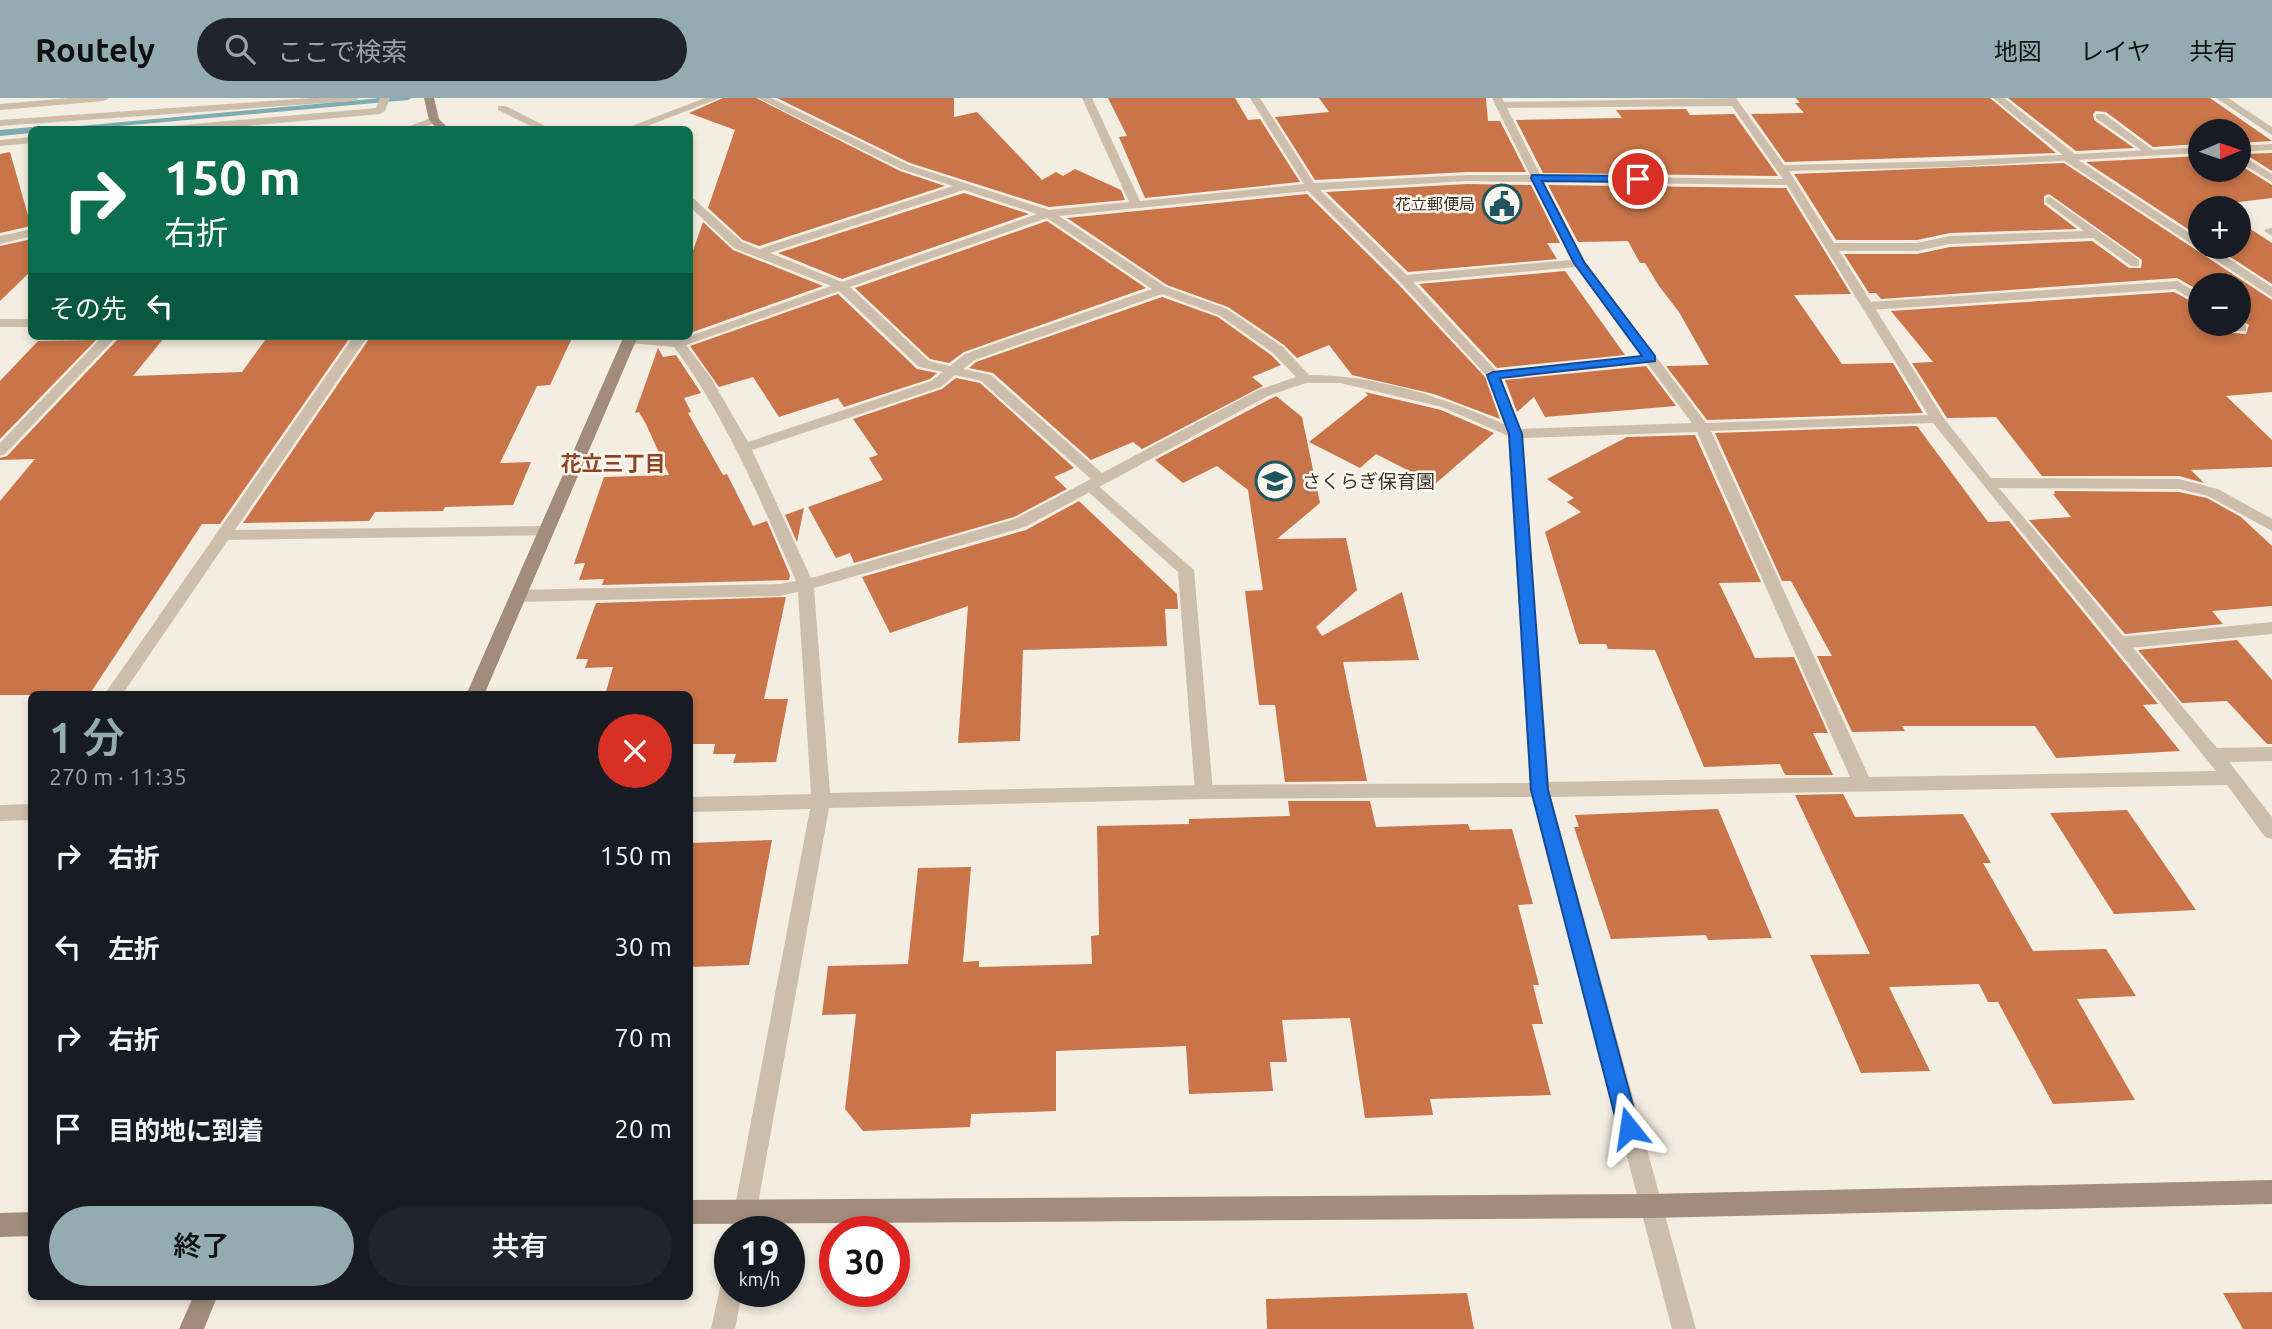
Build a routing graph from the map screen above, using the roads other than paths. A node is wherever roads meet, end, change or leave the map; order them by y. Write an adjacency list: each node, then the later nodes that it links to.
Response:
1 (104, 98): 13 (street)
2 (354, 98): 17 (street)
3 (385, 98): 18 (street)
4 (429, 98): 16 (street)
5 (715, 98): 22 (street)
6 (763, 98): 36 (street)
7 (1087, 98): 40 (street)
8 (1255, 98): 37 (street)
9 (1998, 98): 30 (street)
10 (2221, 98): 23 (street)
11 (1733, 100): 12 (street); 32 (street)
12 (1499, 102): 33 (street)
13 (0, 107)
14 (502, 108): 21 (street)
15 (2100, 116): 29 (street)
16 (434, 120): 19 (street); 20 (street)
17 (0, 123)
18 (206, 126)
19 (416, 126)
20 (441, 126)
21 (540, 126)
22 (637, 126)
23 (2272, 132)
24 (28, 141): 25 (street)
25 (0, 143)
26 (2272, 147): 27 (street)
27 (2251, 148)
28 (2188, 151): 29 (street)
29 (2152, 153): 30 (street)
30 (2069, 156): 32 (street); 44 (street)
31 (2251, 165): 34 (street)
32 (1781, 168): 35 (street)
33 (1536, 178): 35 (street); 37 (street); 49 (street)
34 (2272, 179)
35 (1791, 182): 46 (street)
36 (967, 186): 41 (street); 47 (street)
37 (1311, 187): 40 (street); 51 (street)
38 (2049, 200): 43 (street)
39 (693, 204): 47 (street)
40 (1136, 204): 41 (street)
41 (1048, 214): 52 (street); 53 (street)
42 (28, 233): 45 (street)
43 (2095, 234): 46 (street); 50 (street)
44 (2188, 237)
45 (0, 240)
46 (1830, 247): 56 (street)
47 (759, 253): 52 (street)
48 (2221, 259): 55 (street)
49 (1579, 263): 51 (street); 66 (street)
50 (2135, 263)
51 (1404, 279): 68 (street)
52 (840, 285): 59 (street); 67 (street)
53 (1162, 290): 67 (street); 69 (street)
54 (2188, 292): 56 (street)
55 (2272, 293)
56 (1870, 306): 70 (street)
57 (0, 323): 58 (street)
58 (28, 323)
59 (693, 338)
60 (106, 340): 74 (street)
61 (358, 340): 79 (street)
62 (629, 340): 78 (street)
63 (654, 340): 65 (street)
64 (686, 340): 65 (street)
65 (678, 343): 73 (street)
66 (1651, 359): 68 (street); 71 (street)
67 (954, 370): 73 (street); 75 (street)
68 (1493, 375): 72 (street)
69 (1305, 379): 72 (street); 75 (street)
70 (1937, 419): 71 (street); 76 (street)
71 (1702, 427): 72 (street); 89 (street)
72 (1515, 434): 90 (street)
73 (744, 448): 80 (street)
74 (0, 451)
75 (1096, 483): 80 (street); 91 (street)
76 (1987, 484): 77 (street); 83 (street)
77 (2272, 526)
78 (546, 531): 79 (street); 81 (street)
79 (224, 535): 84 (street)
80 (806, 585): 81 (street); 92 (street)
81 (519, 596): 85 (street)
82 (2272, 628): 83 (street)
83 (2119, 643): 87 (street)
84 (116, 691)
85 (477, 691)
86 (2272, 754): 87 (street)
87 (2213, 755): 88 (street)
88 (2232, 778): 89 (street); 96 (street)
89 (1863, 785): 90 (street)
90 (1540, 790): 91 (street); 98 (street)
91 (1204, 792): 92 (street)
92 (821, 802): 93 (street); 100 (street)
93 (693, 804)
94 (28, 812): 95 (street)
95 (0, 813)
96 (2272, 831)
97 (2272, 1192): 98 (street)
98 (1649, 1206): 102 (street); 109 (street)
99 (693, 1213): 101 (street)
100 (744, 1216)
101 (714, 1217)
102 (805, 1221)
103 (28, 1224): 104 (street)
104 (0, 1225)
105 (204, 1300): 107 (street)
106 (727, 1307): 108 (street)
107 (191, 1329)
108 (723, 1329)
109 (1684, 1329)

